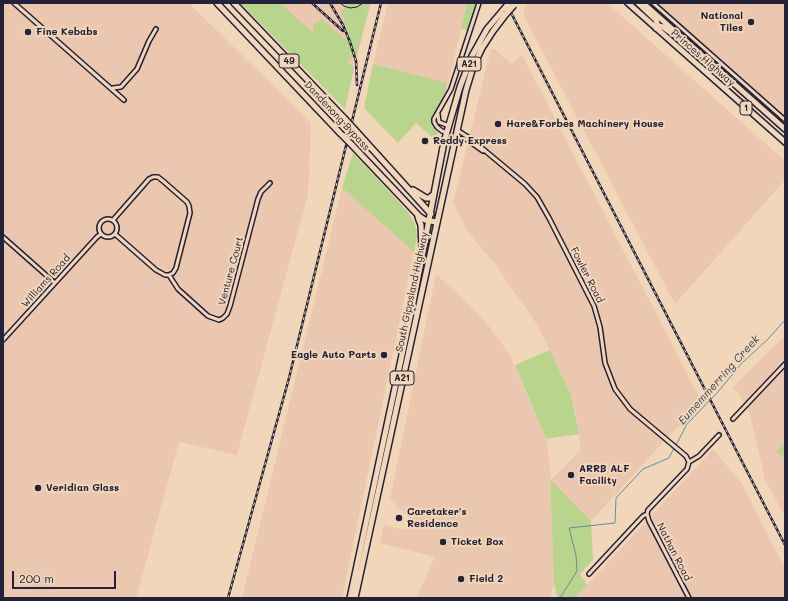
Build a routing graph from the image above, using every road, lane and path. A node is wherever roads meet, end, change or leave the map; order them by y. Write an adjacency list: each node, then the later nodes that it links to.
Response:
1 (14, 3): 19 (street)
2 (217, 3): 34 (highway, Dandenong Bypass / 49, bridge)
3 (234, 3): 30 (highway, Dandenong Bypass / 49, bridge)
4 (479, 3): 21 (street)
5 (628, 3): 13 (highway, Princes Highway / 1)
6 (638, 3): 13 (highway)
7 (644, 3): 10 (highway, Princes Highway / 1)
8 (653, 3): 11 (street, Princes Highway)
9 (513, 4): 12 (highway, South Gippsland Highway, bridge)
10 (649, 8): 11 (street); 15 (highway, Princes Highway / 1)
11 (659, 9): 16 (street, Princes Highway)
12 (505, 12): 23 (highway, South Gippsland Highway / A21); 25 (highway, South Gippsland Highway / A21)
13 (656, 28): 15 (highway); 18 (highway, Princes Highway / 1)
14 (156, 29): 19 (street)
15 (704, 57): 17 (highway, Princes Highway / 1)
16 (718, 61): 17 (street); 22 (street, Princes Highway)
17 (714, 66): 18 (highway); 24 (highway, Princes Highway / 1)
18 (708, 74): 28 (highway, Princes Highway / 1)
19 (112, 88): 20 (street)
20 (124, 100)
21 (438, 112): 23 (street); 26 (street)
22 (785, 120)
23 (449, 126): 25 (highway); 26 (highway, South Gippsland Highway / A21)
24 (785, 129)
25 (457, 130): 26 (highway); 27 (highway, South Gippsland Highway / A21); 29 (street, Fowler Road)
26 (447, 132): 32 (highway, South Gippsland Highway / A21)
27 (454, 141): 29 (street); 37 (highway, South Gippsland Highway / A21)
28 (785, 142)
29 (487, 152): 49 (street, Fowler Road)
30 (401, 181): 32 (highway, 49); 33 (highway, Dandenong Bypass / 49)
31 (270, 184): 42 (street, Venture Court)
32 (434, 192): 33 (highway, South Gippsland Highway / A21)
33 (430, 213): 36 (highway, South Gippsland Highway / A21); 37 (highway, Dandenong Bypass / 49)
34 (416, 214): 36 (highway, Dandenong Bypass / 49); 41 (highway, 49)
35 (113, 220): 38 (street); 39 (street); 42 (street)
36 (429, 221): 37 (highway, 49); 41 (highway, South Gippsland Highway / A21)
37 (437, 221): 44 (highway, South Gippsland Highway / A21)
38 (101, 234): 39 (street); 43 (street, Williams Road)
39 (115, 234): 42 (street)
40 (3, 237): 43 (street)
41 (422, 261): 44 (highway, South Gippsland Highway / A21)
42 (170, 276)
43 (55, 283): 45 (street, Williams Road)
44 (415, 308): 51 (highway, South Gippsland Highway / A21)
45 (3, 340)
46 (785, 364): 47 (street)
47 (733, 419)
48 (719, 435): 49 (street)
49 (689, 462): 50 (street)
50 (647, 514): 52 (street); 55 (street, Nathan Road)
51 (358, 570): 53 (highway, South Gippsland Highway / A21); 54 (highway, South Gippsland Highway / A21)
52 (589, 574)
53 (350, 598)
54 (355, 598)
55 (689, 598)

